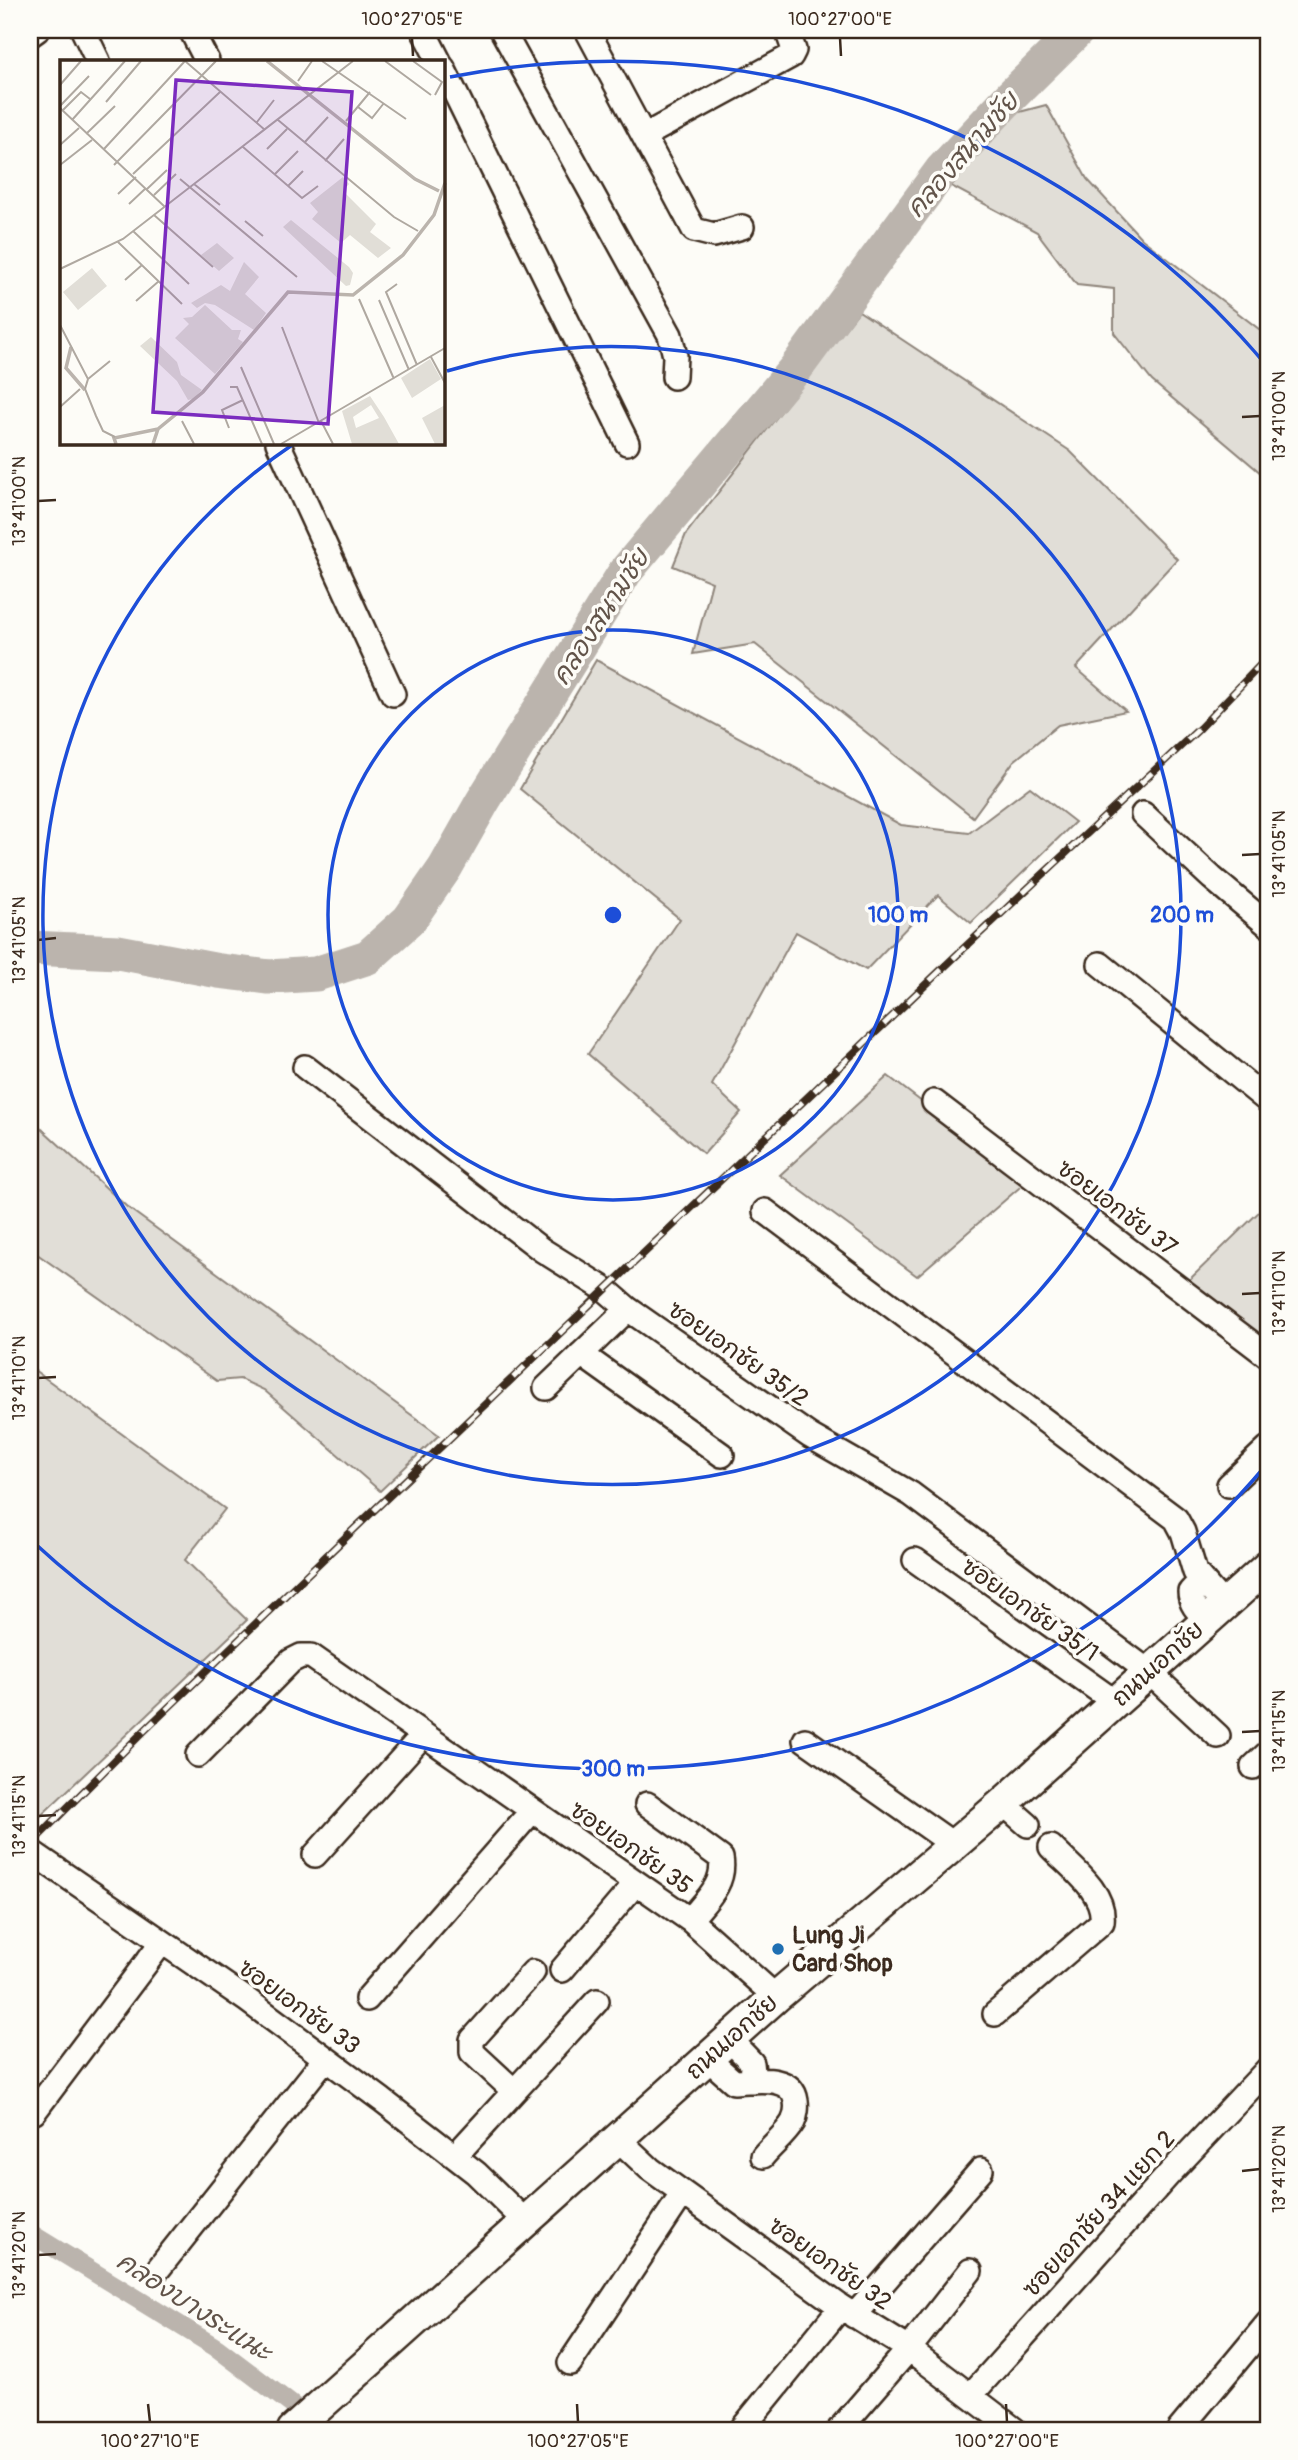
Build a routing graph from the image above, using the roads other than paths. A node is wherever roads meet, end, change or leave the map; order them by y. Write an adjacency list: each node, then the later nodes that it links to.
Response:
1 (37, 30): 8 (street)
2 (83, 30): 9 (street)
3 (191, 30): 10 (street)
4 (423, 30): 11 (street)
5 (502, 30): 15 (street)
6 (587, 30): 13 (street)
7 (787, 30): 13 (street)
8 (30, 34)
9 (98, 60)
10 (206, 60)
11 (438, 60)
12 (444, 70): 16 (street)
13 (644, 136): 14 (street)
14 (742, 227)
15 (674, 377)
16 (627, 443)
17 (278, 444): 18 (street)
18 (393, 694)
19 (1143, 814): 20 (street)
20 (1268, 925)
21 (1100, 964): 23 (street)
22 (305, 1067): 26 (street, ซอยเอกชัย 35/2)
23 (1268, 1101)
24 (934, 1102): 28 (street, ซอยเอกชัย 37)
25 (765, 1211): 35 (street)
26 (628, 1309): 27 (street); 36 (street, ซอยเอกชัย 35/2)
27 (581, 1354): 29 (street); 31 (street)
28 (1268, 1356)
29 (546, 1388)
30 (1268, 1448): 32 (street)
31 (722, 1455)
32 (1229, 1485)
33 (915, 1560): 37 (street, ซอยเอกชัย 35/1)
34 (1268, 1566): 35 (main road, ถนนเอกชัย)
35 (1215, 1613): 36 (main road, ถนนเอกชัย)
36 (1149, 1671): 37 (main road, ถนนเอกชัย); 39 (street, ซอยเอกชัย 35/2)
37 (1115, 1702): 42 (main road, ถนนเอกชัย)
38 (423, 1735): 41 (street, ซอยเอกชัย 35); 44 (street, ซอยเอกชัย 35); 49 (street)
39 (1218, 1736)
40 (805, 1740): 46 (street)
41 (198, 1755)
42 (1003, 1803): 45 (street); 46 (main road, ถนนเอกชัย)
43 (647, 1804): 51 (street)
44 (532, 1811): 50 (street, ซอยเอกชัย 35); 56 (street)
45 (1028, 1825)
46 (954, 1844): 55 (main road, ถนนเอกชัย)
47 (1051, 1847): 58 (street)
48 (30, 1851): 52 (street, ซอยเอกชัย 33)
49 (315, 1856)
50 (636, 1883): 51 (street, ซอยเอกชัย 35); 53 (street)
51 (690, 1920): 55 (street, ซอยเอกชัย 35)
52 (162, 1942): 60 (street, ซอยเอกชัย 33); 63 (street)
53 (562, 1970)
54 (533, 1972): 62 (street)
55 (776, 1997): 59 (main road, ถนนเอกชัย)
56 (367, 1999)
57 (597, 2001): 62 (street)
58 (995, 2014)
59 (719, 2049): 64 (main road, ถนนเอกชัย); 66 (street)
60 (325, 2059): 65 (street, ซอยเอกชัย 33); 70 (street)
61 (1268, 2069): 76 (street, ซอยเอกชัย 34 แยก 2)
62 (514, 2091): 65 (street)
63 (34, 2112)
64 (618, 2139): 68 (street, ซอยเอกชัย 32); 69 (main road, ถนนเอกชัย)
65 (455, 2156): 69 (street, ซอยเอกชัย 33)
66 (763, 2156)
67 (981, 2170): 72 (street)
68 (683, 2193): 72 (street, ซอยเอกชัย 32); 75 (street)
69 (526, 2222): 77 (main road, ถนนเอกชัย)
70 (159, 2268)
71 (970, 2271): 74 (street)
72 (848, 2311): 74 (street, ซอยเอกชัย 32); 78 (street)
73 (1268, 2323): 81 (street)
74 (909, 2349): 76 (street, ซอยเอกชัย 32); 79 (street)
75 (570, 2363)
76 (971, 2395): 80 (street, ซอยเอกชัย 32)
77 (293, 2430)
78 (741, 2430)
79 (839, 2430)
80 (1015, 2430)
81 (1179, 2430)

